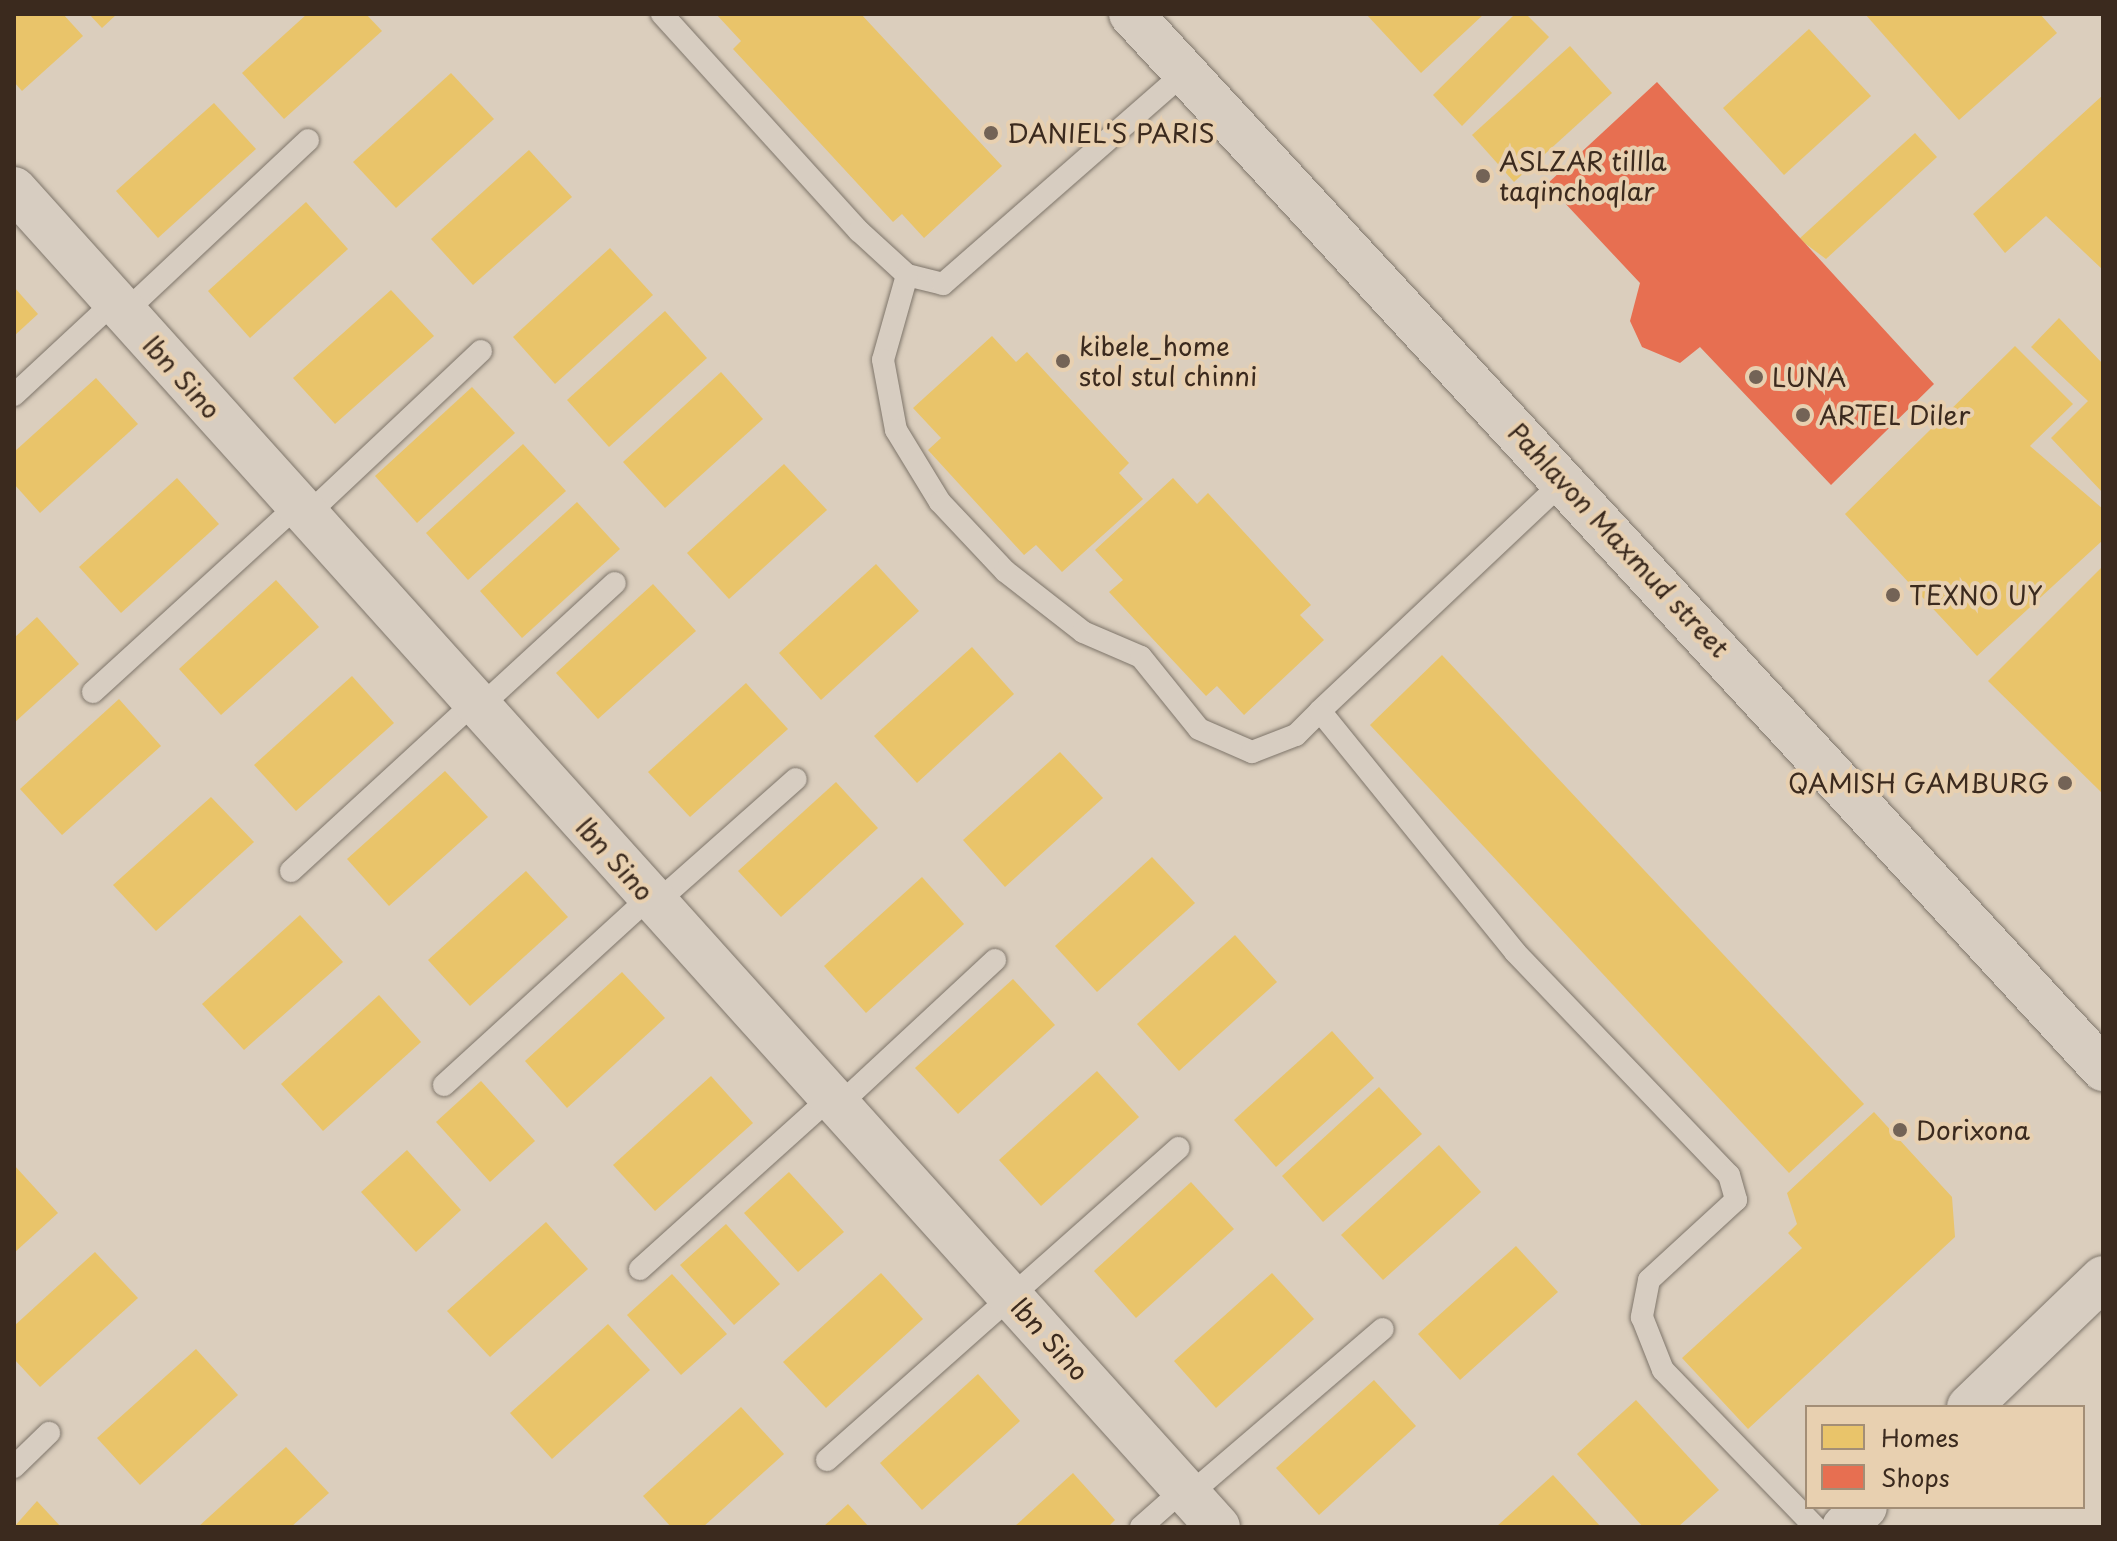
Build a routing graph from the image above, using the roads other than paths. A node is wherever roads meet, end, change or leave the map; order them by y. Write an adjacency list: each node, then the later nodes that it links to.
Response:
1 (662, 14): 6 (lane)
2 (1131, 14): 3 (street, Pahlavon Maxmud street)
3 (1185, 72): 6 (lane); 10 (street, Pahlavon Maxmud street)
4 (308, 140): 7 (lane)
5 (14, 189): 7 (street, Ibn Sino)
6 (907, 275): 15 (lane)
7 (120, 307): 9 (lane); 11 (street, Ibn Sino)
8 (481, 351): 11 (lane)
9 (14, 395)
10 (1565, 480): 15 (lane); 20 (street, Pahlavon Maxmud street)
11 (302, 510): 13 (lane); 14 (street, Ibn Sino)
12 (615, 583): 14 (lane)
13 (93, 692)
14 (477, 705): 17 (lane); 18 (street, Ibn Sino)
15 (1320, 711): 36 (lane)
16 (796, 779): 18 (lane)
17 (291, 871)
18 (653, 900): 21 (lane); 22 (street, Ibn Sino)
19 (995, 960): 22 (lane)
20 (2103, 1069)
21 (444, 1085)
22 (836, 1100): 24 (lane); 26 (street, Ibn Sino)
23 (1179, 1148): 26 (lane)
24 (640, 1269)
25 (2103, 1278): 28 (street)
26 (1012, 1296): 30 (lane); 32 (street, Ibn Sino)
27 (1383, 1329): 32 (lane)
28 (1971, 1405)
29 (49, 1433): 31 (lane)
30 (827, 1460)
31 (14, 1467)
32 (1187, 1492): 34 (lane); 35 (street, Ibn Sino)
33 (1863, 1509): 37 (street)
34 (1141, 1527)
35 (1218, 1527)
36 (1815, 1527)
37 (1844, 1527)

